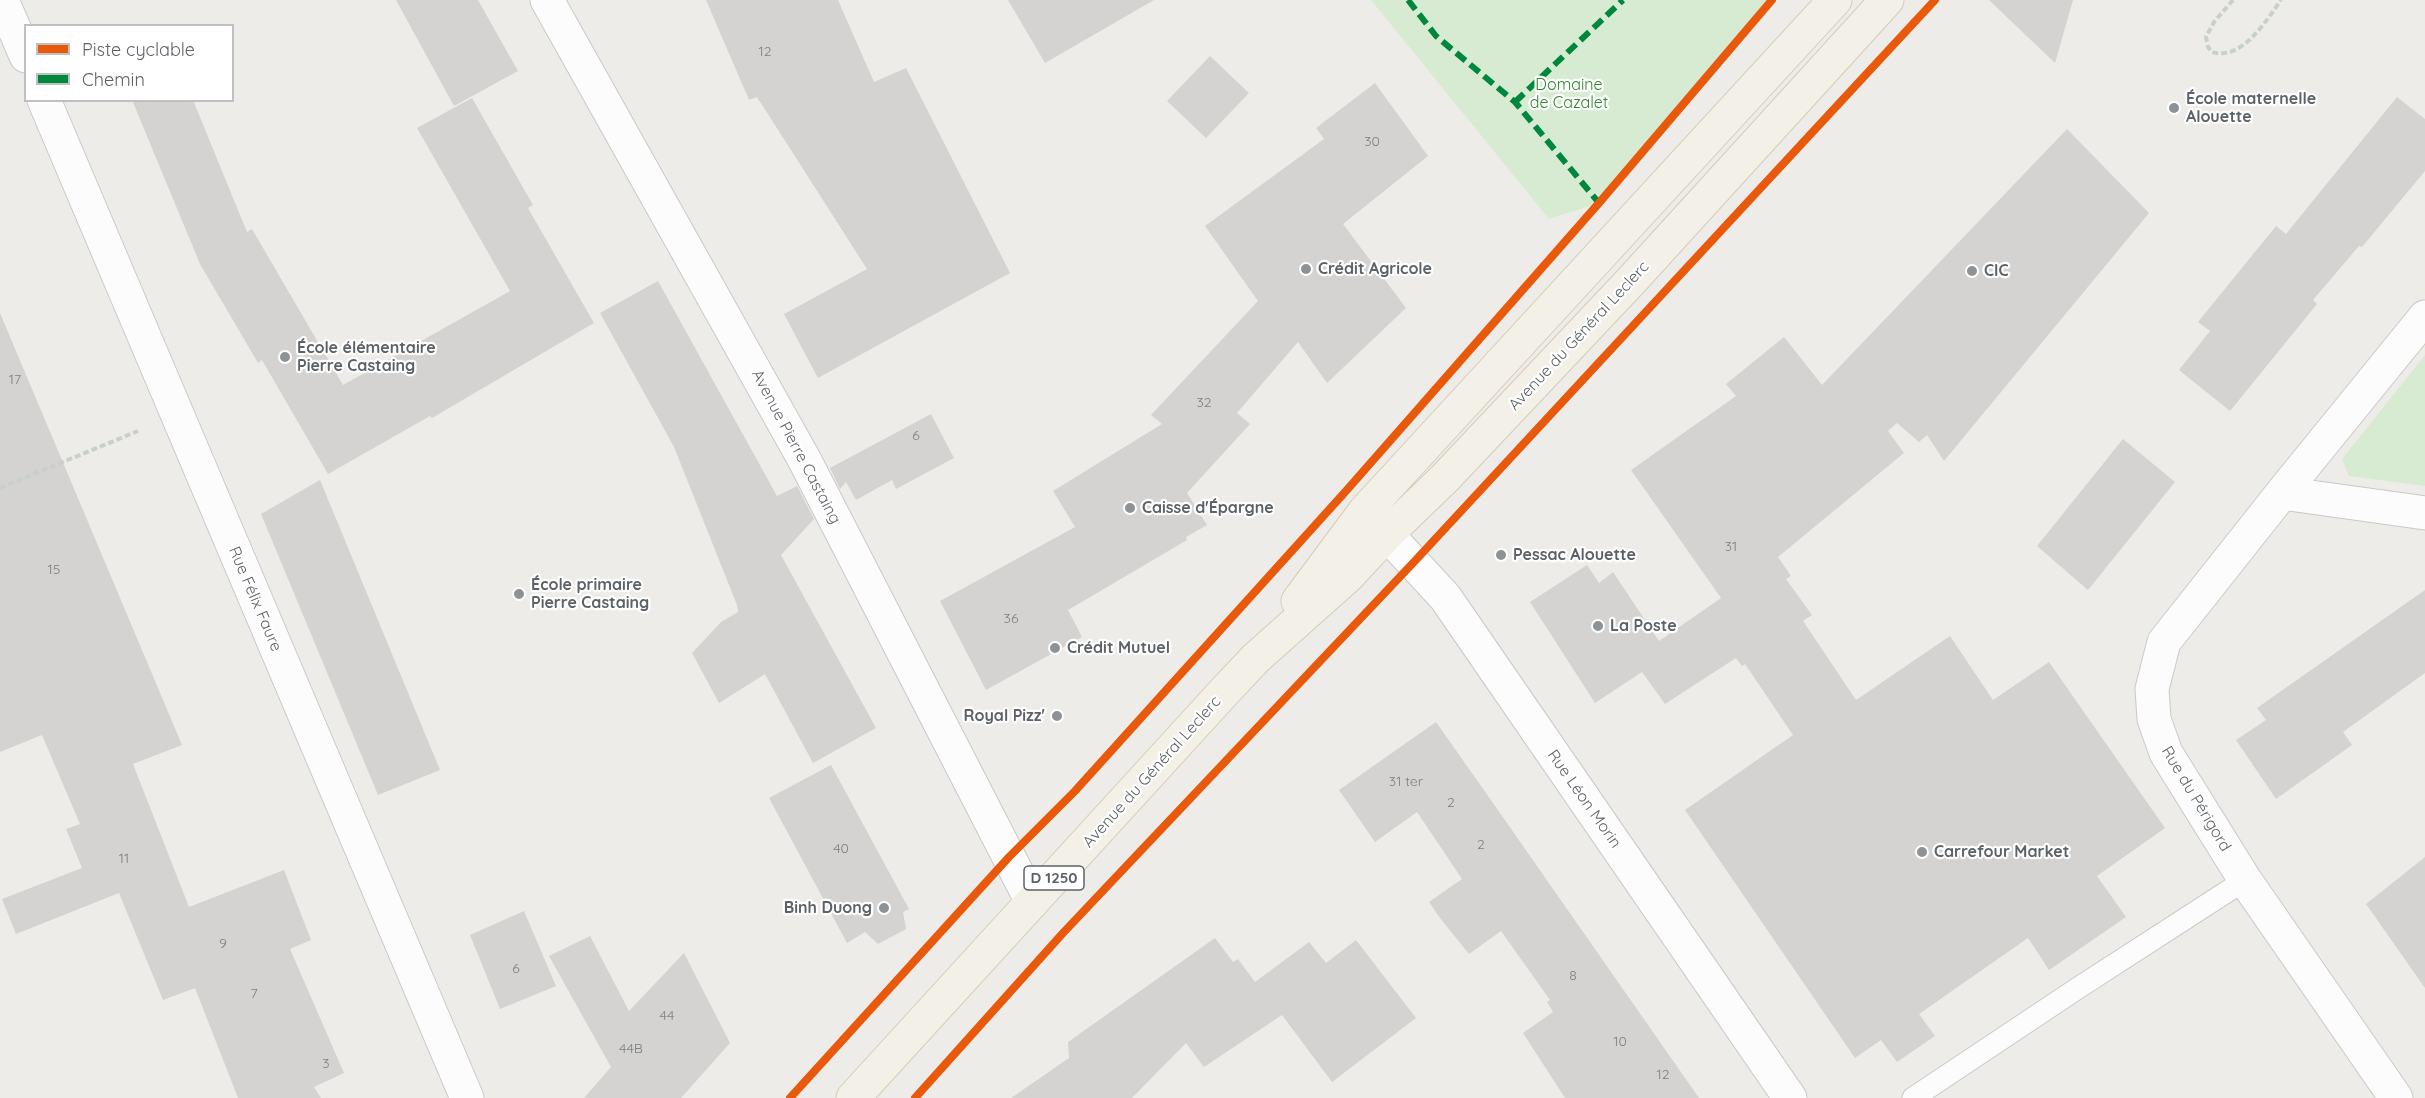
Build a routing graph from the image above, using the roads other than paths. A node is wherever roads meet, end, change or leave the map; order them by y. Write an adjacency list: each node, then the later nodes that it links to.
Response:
1 (2, 0): 5 (street)
2 (547, 0): 12 (street, Avenue Pierre Castaing)
3 (1836, 0): 10 (main road, Avenue du Général Leclerc / D 1250)
4 (1887, 0): 10 (main road, Avenue du Général Leclerc / D 1250)
5 (24, 51)
6 (45, 102): 13 (street, Rue Félix Faure)
7 (2425, 317): 8 (street, Rue du Périgord)
8 (2282, 493): 9 (street); 11 (street, Rue du Périgord)
9 (2425, 513)
10 (1376, 523): 12 (main road, Avenue du Général Leclerc / D 1250); 15 (street, Rue Léon Morin)
11 (2245, 880): 16 (lane); 17 (street, Rue du Périgord)
12 (1032, 902): 14 (main road, Avenue du Général Leclerc / D 1250)
13 (467, 1098)
14 (854, 1098)
15 (1790, 1098)
16 (1913, 1098)
17 (2396, 1098)

